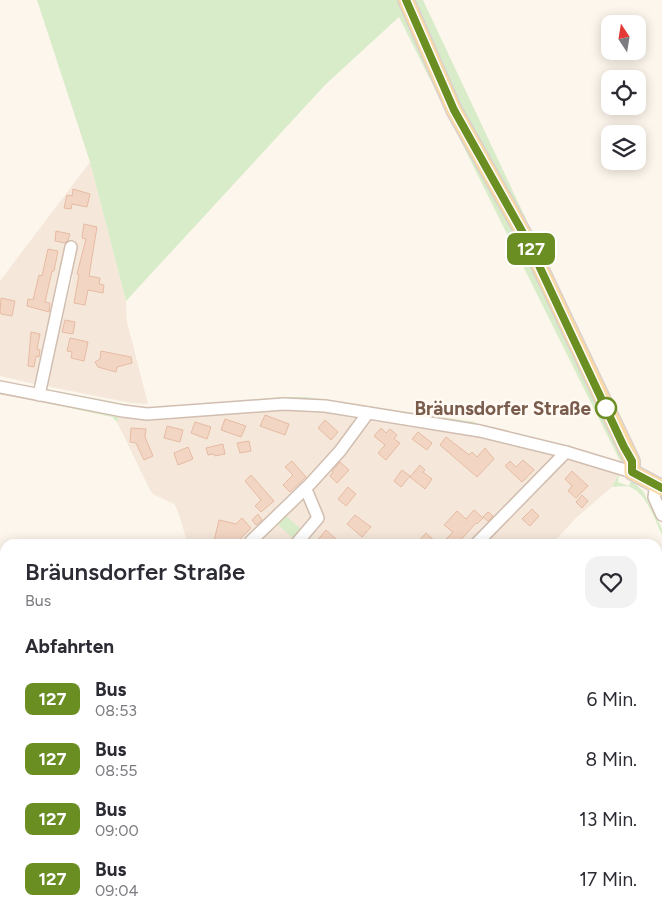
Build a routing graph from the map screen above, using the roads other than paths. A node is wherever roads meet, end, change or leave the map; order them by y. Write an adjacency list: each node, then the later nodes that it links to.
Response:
1 (406, 0): 7 (main road)
2 (71, 247): 4 (street)
3 (0, 387): 4 (street)
4 (40, 395): 5 (street)
5 (368, 413): 6 (street); 9 (street)
6 (566, 452): 7 (street); 13 (street)
7 (632, 472): 8 (main road)
8 (659, 486): 10 (street)
9 (304, 490): 11 (street); 12 (street)
10 (662, 515)
11 (253, 539)
12 (300, 539)
13 (481, 539)

